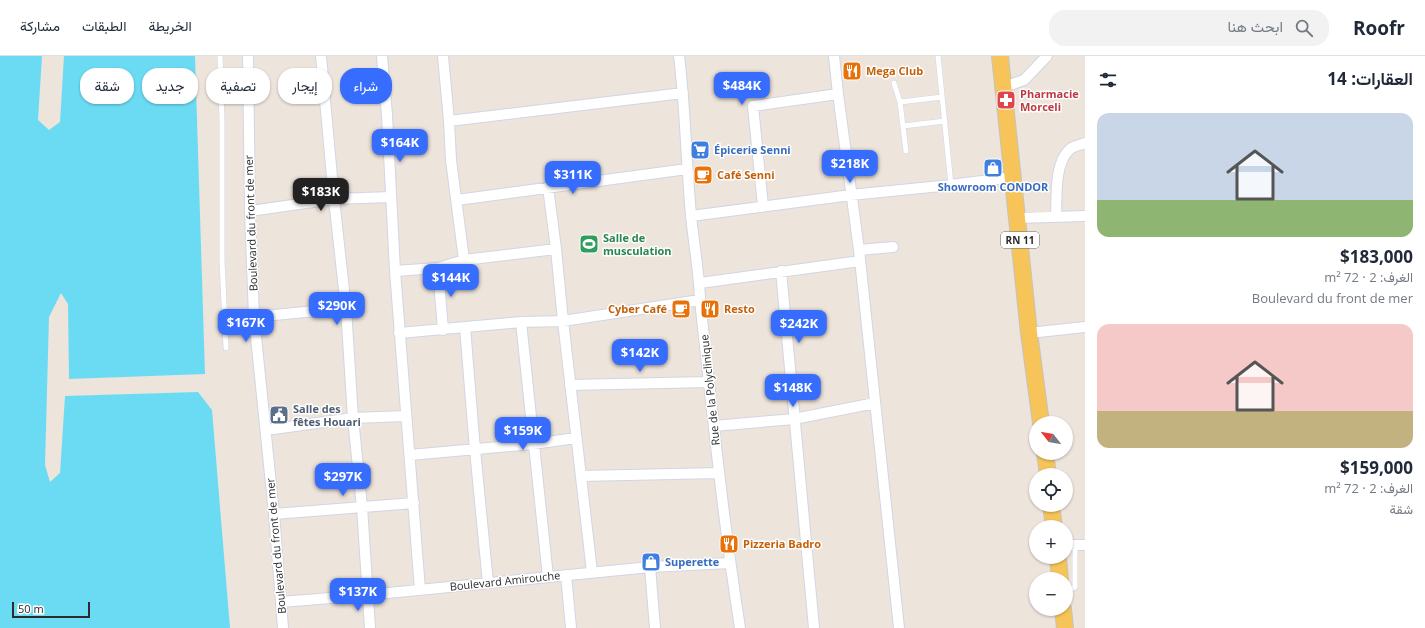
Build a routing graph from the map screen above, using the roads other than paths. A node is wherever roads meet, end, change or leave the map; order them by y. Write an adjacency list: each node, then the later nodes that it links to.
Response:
1 (220, 56): 55 (lane)
2 (248, 56): 31 (street, Boulevard du front de mer)
3 (321, 56): 28 (street)
4 (382, 56): 27 (street)
5 (443, 56): 17 (street)
6 (679, 56): 13 (street, Rue de la Polyclinique)
7 (834, 56): 14 (street)
8 (938, 56): 15 (lane)
9 (1000, 56): 12 (main road, RN 11)
10 (1047, 56): 12 (street)
11 (894, 83): 16 (lane)
12 (1004, 88): 23 (main road, RN 11)
13 (683, 93): 17 (street); 22 (street, Rue de la Polyclinique)
14 (838, 94): 26 (street); 30 (street)
15 (942, 97): 16 (lane); 18 (lane)
16 (900, 102): 19 (lane)
17 (449, 121): 29 (street)
18 (945, 121): 19 (lane); 24 (lane)
19 (903, 126): 21 (lane)
20 (1085, 143): 33 (street)
21 (906, 151)
22 (687, 169): 25 (street); 32 (street, Rue de la Polyclinique)
23 (1013, 177): 24 (street); 35 (main road, RN 11)
24 (951, 185): 26 (street)
25 (548, 187): 29 (street); 37 (street)
26 (851, 194): 30 (street); 38 (street)
27 (391, 197): 28 (street); 42 (street)
28 (334, 199): 31 (street); 46 (street)
29 (457, 200): 39 (street)
30 (763, 206): 32 (street)
31 (250, 211): 47 (street, Boulevard du front de mer)
32 (691, 216): 44 (street, Rue de la Polyclinique)
33 (1056, 216): 34 (street); 35 (street)
34 (1085, 216)
35 (1017, 218): 53 (main road, RN 11)
36 (893, 247): 38 (street)
37 (556, 249): 39 (street); 48 (street)
38 (859, 250): 40 (street)
39 (464, 260): 41 (street)
40 (860, 261): 43 (street); 58 (street)
41 (438, 268): 42 (street); 52 (street)
42 (395, 271): 54 (street)
43 (781, 271): 44 (street); 62 (street)
44 (700, 283): 45 (street, Rue de la Polyclinique)
45 (700, 300): 48 (street); 56 (street, Rue de la Polyclinique)
46 (346, 308): 47 (street); 61 (street)
47 (254, 317): 64 (street, Boulevard du front de mer)
48 (563, 321): 49 (street); 57 (street)
49 (521, 322): 50 (street); 66 (street)
50 (465, 326): 52 (street); 67 (street)
51 (1085, 327): 53 (street)
52 (443, 330): 54 (street)
53 (1029, 333): 60 (main road, RN 11)
54 (399, 334): 59 (street)
55 (226, 348)
56 (709, 382): 57 (street); 63 (street, Rue de la Polyclinique)
57 (570, 385): 65 (street)
58 (875, 403): 62 (street); 92 (street)
59 (406, 416): 61 (street); 68 (street)
60 (1040, 416)
61 (353, 418): 64 (street); 72 (street)
62 (794, 419): 63 (street); 91 (street)
63 (714, 426): 69 (street, Rue de la Polyclinique)
64 (266, 430): 73 (street, Boulevard du front de mer)
65 (576, 438): 66 (street); 70 (street)
66 (533, 444): 67 (street); 79 (street)
67 (475, 450): 68 (street); 80 (street)
68 (410, 455): 71 (street)
69 (719, 473): 70 (street); 75 (street, Rue de la Polyclinique)
70 (581, 476): 77 (street)
71 (414, 503): 72 (street); 82 (street)
72 (362, 507): 73 (street); 83 (street)
73 (274, 514): 84 (street, Boulevard du front de mer)
74 (1075, 545): 81 (lane)
75 (730, 564): 76 (street, Boulevard Amirouche); 90 (street, Rue de la Polyclinique)
76 (650, 567): 77 (street, Boulevard Amirouche); 89 (street)
77 (592, 572): 78 (street, Boulevard Amirouche)
78 (566, 575): 79 (street, Boulevard Amirouche); 88 (street)
79 (548, 577): 80 (street, Boulevard Amirouche)
80 (488, 583): 82 (street, Boulevard Amirouche)
81 (1073, 587)
82 (420, 590): 83 (street, Boulevard Amirouche)
83 (368, 595): 84 (street, Boulevard Amirouche); 87 (street)
84 (281, 602): 86 (street, Boulevard du front de mer)
85 (1064, 616): 93 (main road)
86 (283, 628)
87 (370, 628)
88 (571, 628)
89 (655, 628)
90 (740, 628)
91 (814, 628)
92 (899, 628)
93 (1065, 628)

